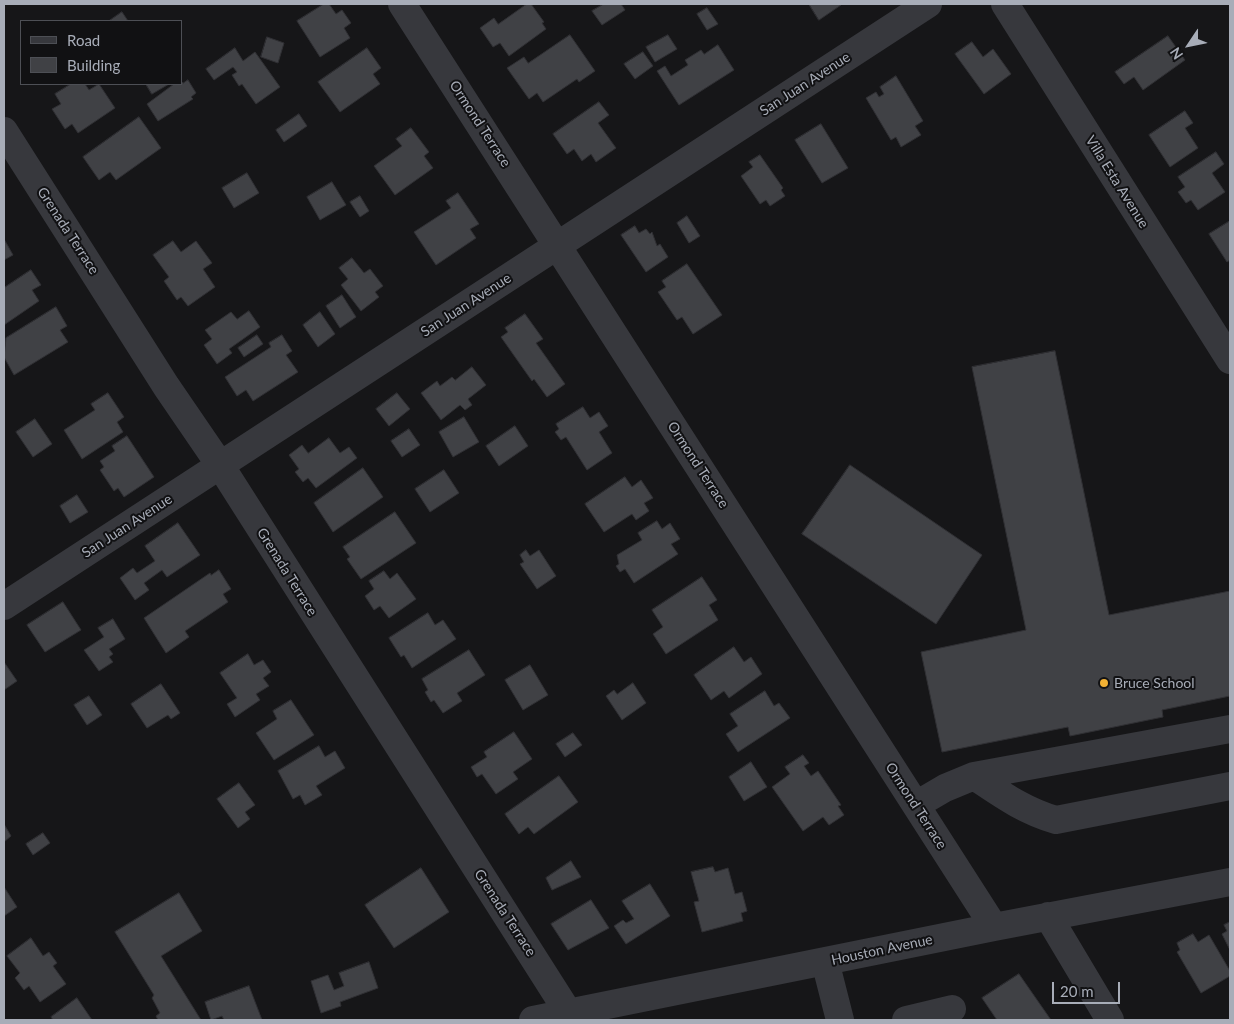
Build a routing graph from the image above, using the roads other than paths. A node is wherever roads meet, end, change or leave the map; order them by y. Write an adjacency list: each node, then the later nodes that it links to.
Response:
1 (402, 4): 5 (street, Ormond Terrace)
2 (928, 4): 5 (street, San Juan Avenue)
3 (1005, 4): 6 (street, Villa Esta Avenue)
4 (4, 131): 7 (street, Grenada Terrace)
5 (557, 246): 7 (street, San Juan Avenue); 12 (street, Ormond Terrace)
6 (1230, 360)
7 (220, 465): 8 (street, San Juan Avenue); 18 (street, Grenada Terrace)
8 (4, 606)
9 (1230, 729): 10 (street)
10 (974, 776): 11 (street); 12 (street)
11 (1230, 786)
12 (916, 805): 15 (street, Ormond Terrace)
13 (1230, 882): 14 (street, Houston Avenue)
14 (1048, 916): 15 (street, Houston Avenue); 22 (street)
15 (994, 927): 16 (street, Houston Avenue)
16 (825, 961): 18 (street, Houston Avenue); 20 (street)
17 (952, 1009): 21 (street)
18 (571, 1017): 19 (street, Houston Avenue)
19 (533, 1020)
20 (840, 1020)
21 (906, 1020)
22 (1110, 1020)

